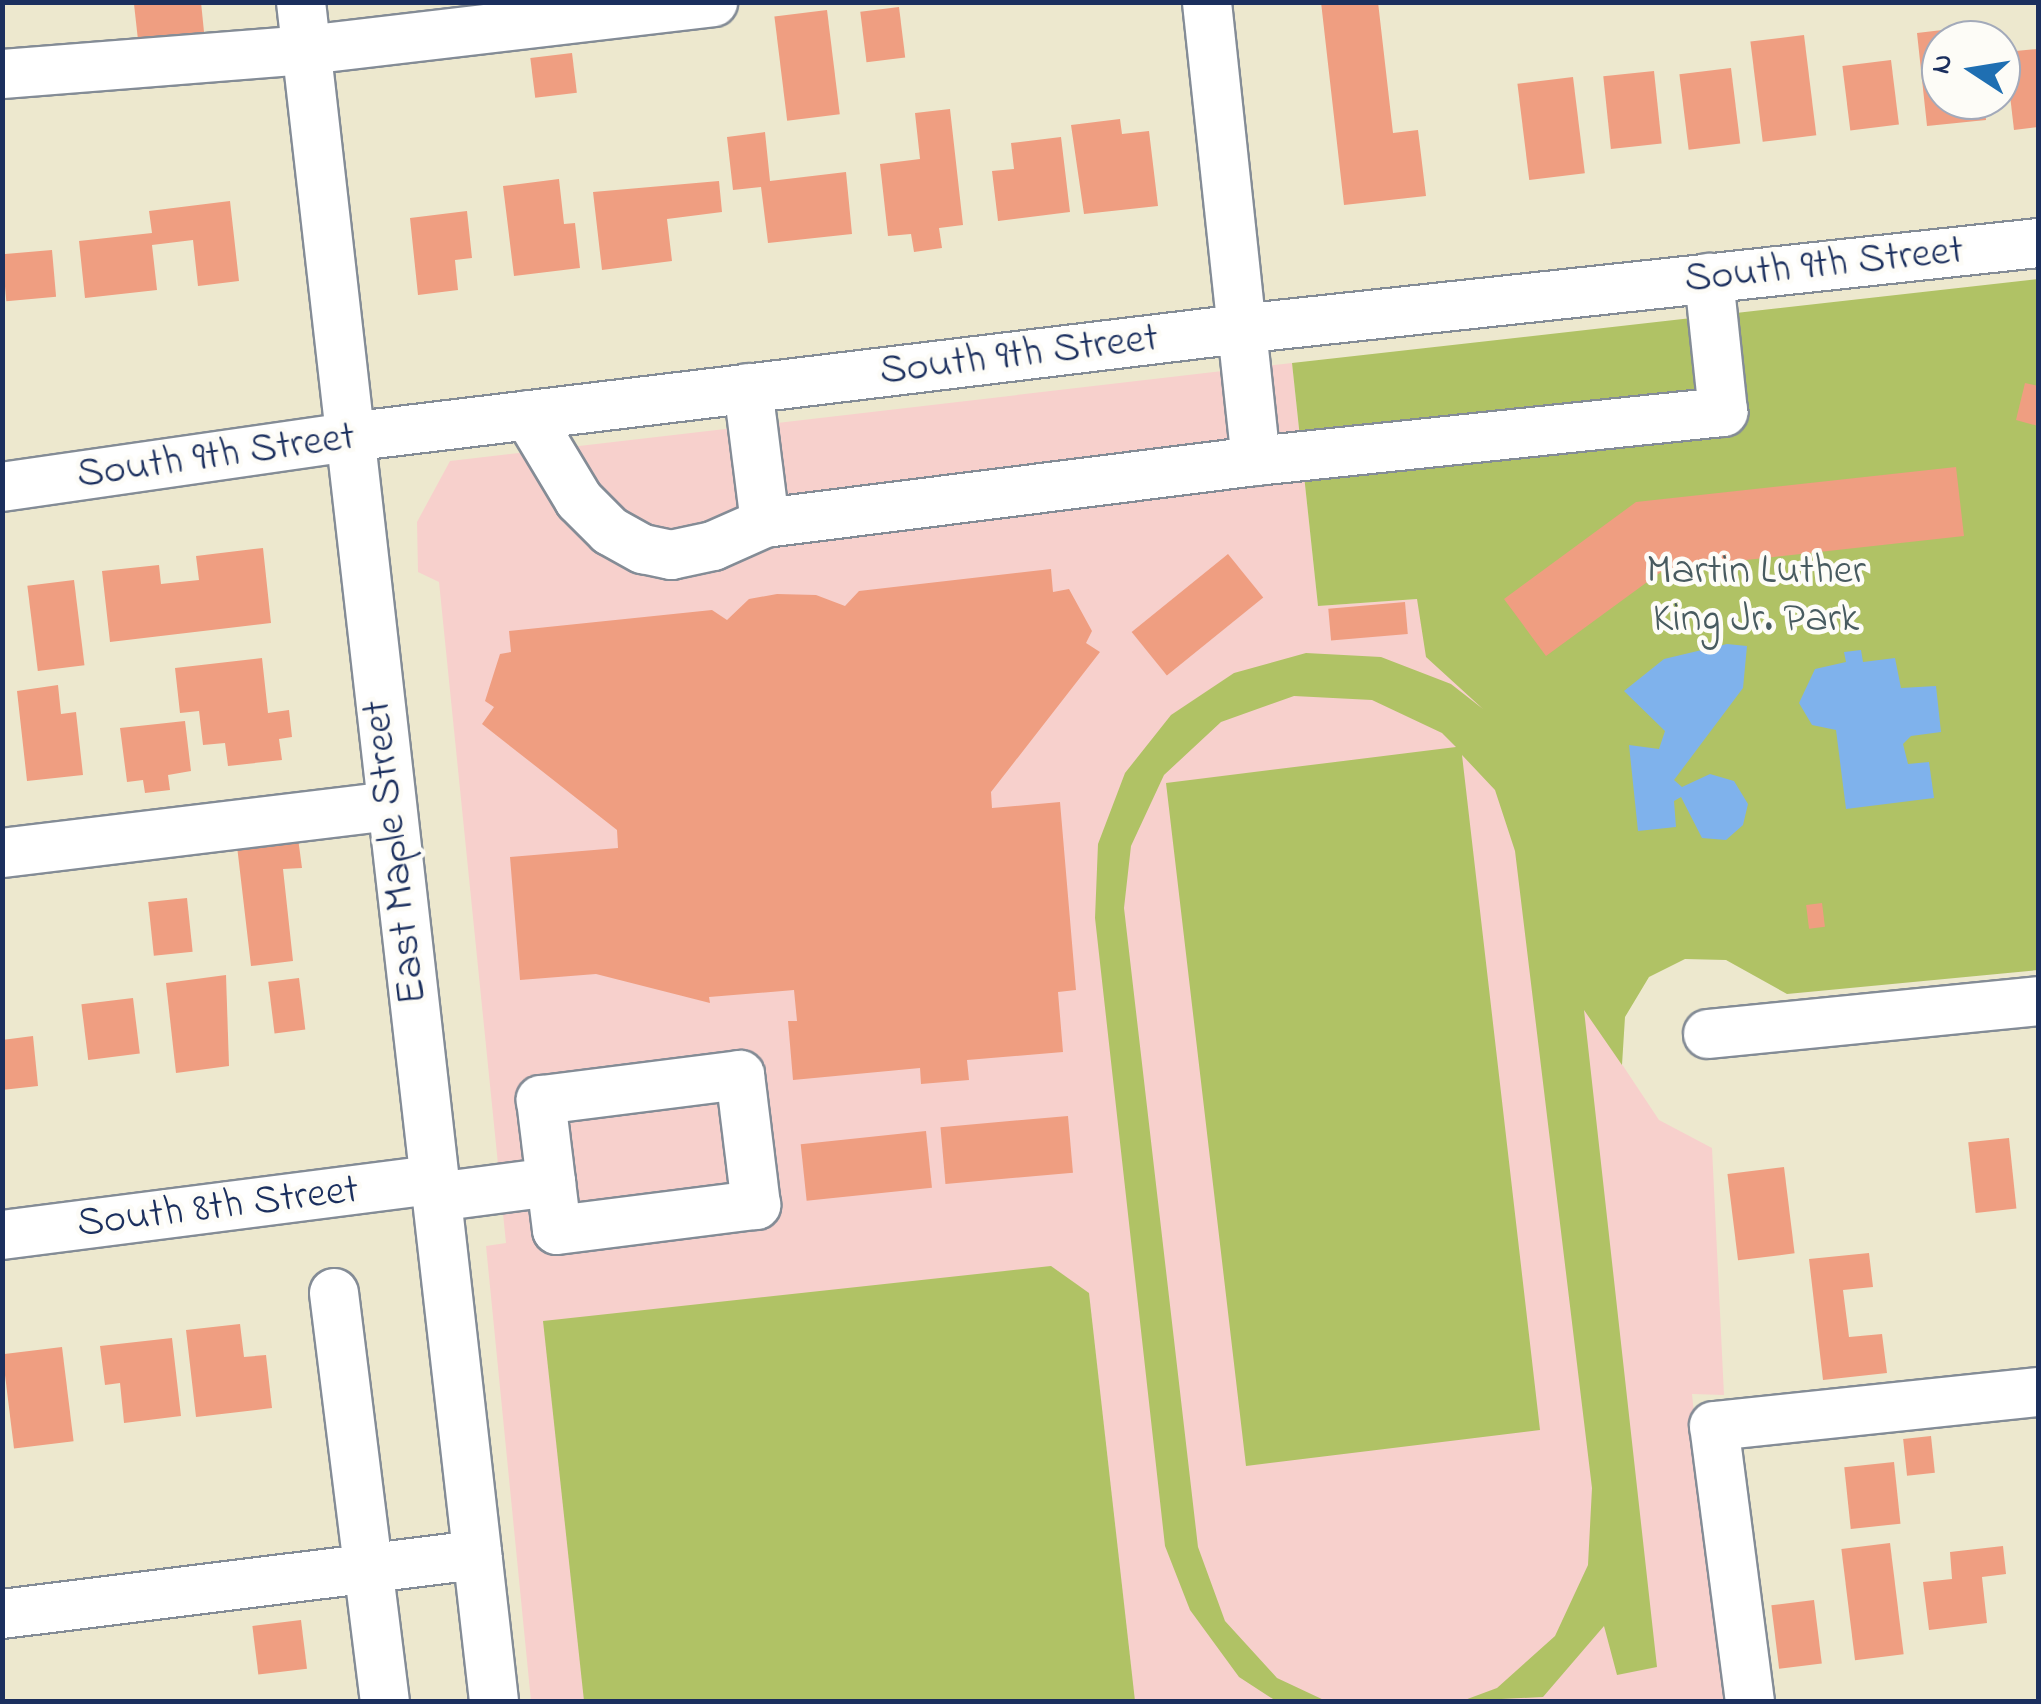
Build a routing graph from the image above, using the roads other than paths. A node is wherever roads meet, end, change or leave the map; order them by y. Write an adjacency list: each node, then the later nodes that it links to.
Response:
1 (301, 2): 4 (street, East Maple Street)
2 (714, 2): 4 (street)
3 (1208, 2): 8 (street)
4 (306, 50): 5 (street); 11 (street, East Maple Street)
5 (2, 74)
6 (2038, 243): 7 (street, South 9th Street)
7 (1709, 278): 8 (street, South 9th Street); 12 (street)
8 (1240, 329): 9 (street, South 9th Street); 12 (street)
9 (748, 388): 10 (street, South 9th Street); 14 (street)
10 (528, 415): 11 (street, South 9th Street); 14 (street)
11 (349, 437): 13 (street, South 9th Street); 15 (street, East Maple Street)
12 (1256, 461): 14 (street)
13 (2, 487)
14 (765, 523)
15 (390, 806): 16 (street); 20 (street, East Maple Street)
16 (2, 852)
17 (2038, 1001): 18 (street)
18 (1708, 1034)
19 (551, 1182): 19 (street); 20 (street, South 8th Street)
20 (435, 1188): 21 (street, South 8th Street); 24 (street, East Maple Street)
21 (2, 1235)
22 (334, 1293): 25 (street)
23 (2038, 1392): 29 (street)
24 (477, 1555): 25 (street); 28 (street, East Maple Street)
25 (368, 1568): 26 (street); 27 (street)
26 (2, 1614)
27 (385, 1702)
28 (494, 1702)
29 (1750, 1702)

